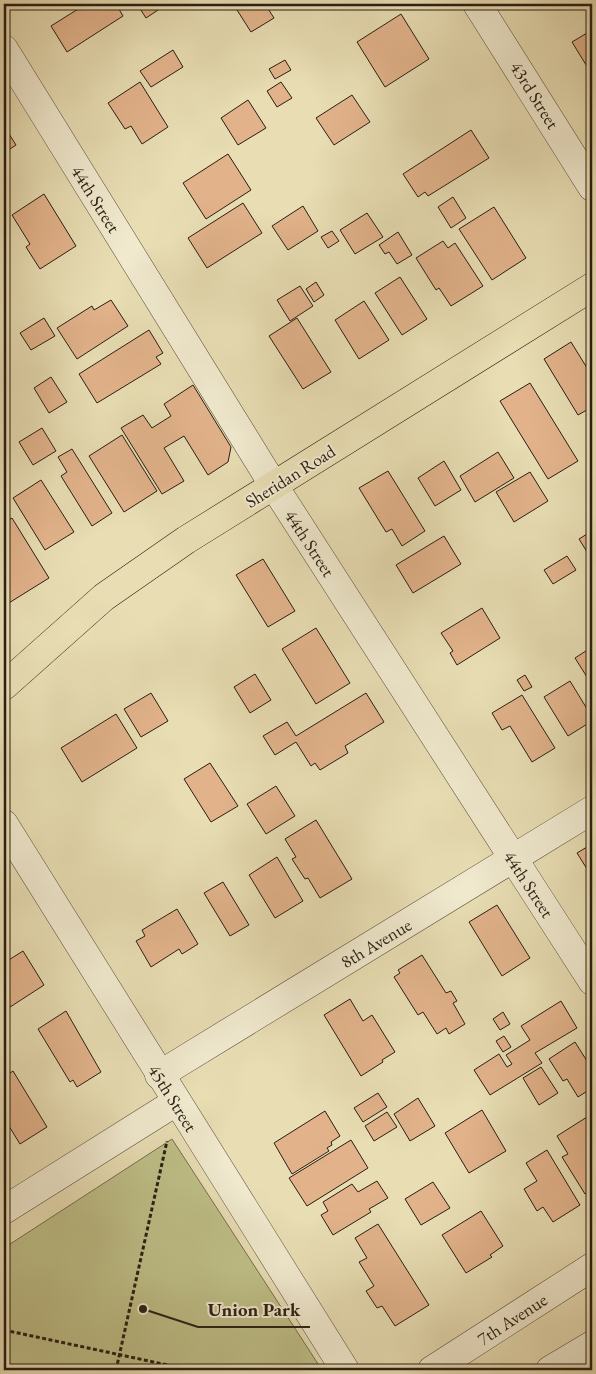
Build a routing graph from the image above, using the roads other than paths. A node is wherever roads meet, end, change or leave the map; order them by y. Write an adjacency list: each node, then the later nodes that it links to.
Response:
1 (477, 4): 3 (street, 43rd Street)
2 (4, 49): 5 (street, 44th Street)
3 (592, 187)
4 (592, 287): 5 (main road, Sheridan Road)
5 (274, 486): 6 (main road, Sheridan Road); 9 (street, 44th Street)
6 (4, 686)
7 (592, 810): 9 (street, 8th Avenue)
8 (4, 824): 11 (street, 45th Street)
9 (512, 860): 10 (street, 44th Street); 11 (street, 8th Avenue)
10 (592, 981)
11 (159, 1075): 12 (street, 45th Street)
12 (176, 1102): 13 (street); 16 (street, 45th Street)
13 (4, 1210)
14 (592, 1267): 17 (street, 7th Avenue)
15 (592, 1345): 18 (street)
16 (345, 1370)
17 (432, 1370)
18 (550, 1370)

